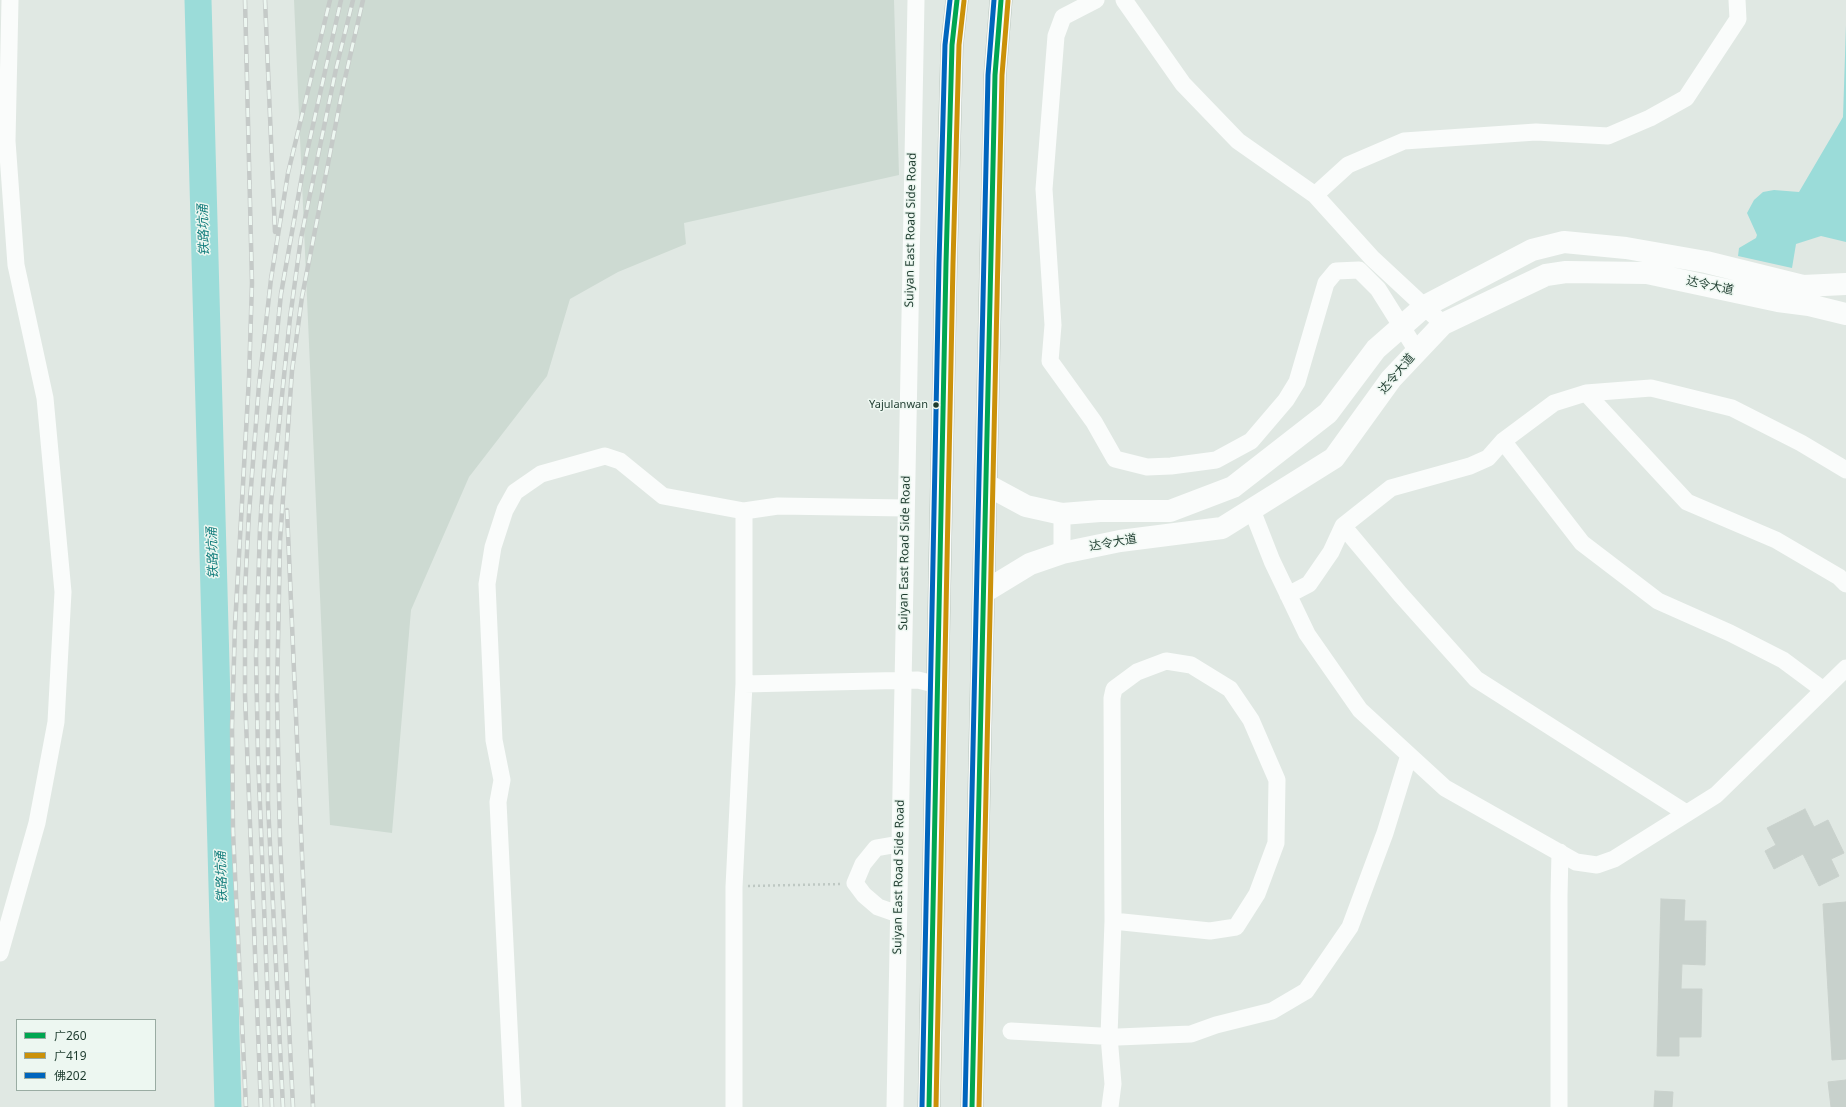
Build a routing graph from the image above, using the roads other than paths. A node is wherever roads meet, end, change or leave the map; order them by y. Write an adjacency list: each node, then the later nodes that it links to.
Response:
1 (10, 0): 40 (street)
2 (916, 0): 20 (street, Suiyan East Road Side Road)
3 (957, 0): 32 (main road)
4 (1001, 0): 19 (main road)
5 (1096, 0): 14 (street)
6 (1124, 0): 8 (street)
7 (1737, 0): 8 (street)
8 (1315, 195): 11 (street)
9 (1846, 284): 10 (main road, 达令大道)
10 (1780, 291): 11 (main road, 达令大道); 12 (main road, 达令大道); 13 (main road, 达令大道)
11 (1424, 306): 13 (street); 14 (main road, 达令大道)
12 (1846, 314)
13 (1443, 324): 15 (main road, 达令大道)
14 (1402, 326): 15 (street); 23 (main road, 达令大道)
15 (1417, 351): 21 (main road, 达令大道)
16 (1586, 393): 17 (street); 18 (street); 26 (street)
17 (1503, 441): 24 (street); 33 (street)
18 (1846, 470)
19 (987, 485): 23 (main road, 达令大道); 27 (main road)
20 (906, 508): 22 (street); 30 (street, Suiyan East Road Side Road)
21 (1252, 510): 25 (main road, 达令大道); 28 (street)
22 (744, 511): 31 (street); 43 (street)
23 (1062, 514): 25 (street)
24 (1343, 526): 28 (street); 35 (street)
25 (1062, 553): 27 (main road, 达令大道)
26 (1846, 584)
27 (984, 592): 47 (main road)
28 (1288, 595): 34 (street)
29 (1846, 668): 33 (street)
30 (902, 680): 31 (street); 32 (street); 36 (street, Suiyan East Road Side Road)
31 (744, 684): 44 (street)
32 (938, 685): 46 (main road)
33 (1822, 689): 35 (street)
34 (1408, 754): 37 (street); 42 (street)
35 (1686, 813): 37 (street)
36 (899, 844): 38 (street, Suiyan East Road Side Road); 38 (street)
37 (1560, 852): 49 (street)
38 (898, 914): 45 (street, Suiyan East Road Side Road)
39 (1112, 921): 39 (street); 42 (street)
40 (0, 953)
41 (1012, 1031): 42 (street)
42 (1109, 1036): 48 (street)
43 (513, 1107)
44 (734, 1107)
45 (895, 1107)
46 (929, 1107)
47 (972, 1107)
48 (1110, 1107)
49 (1559, 1107)

